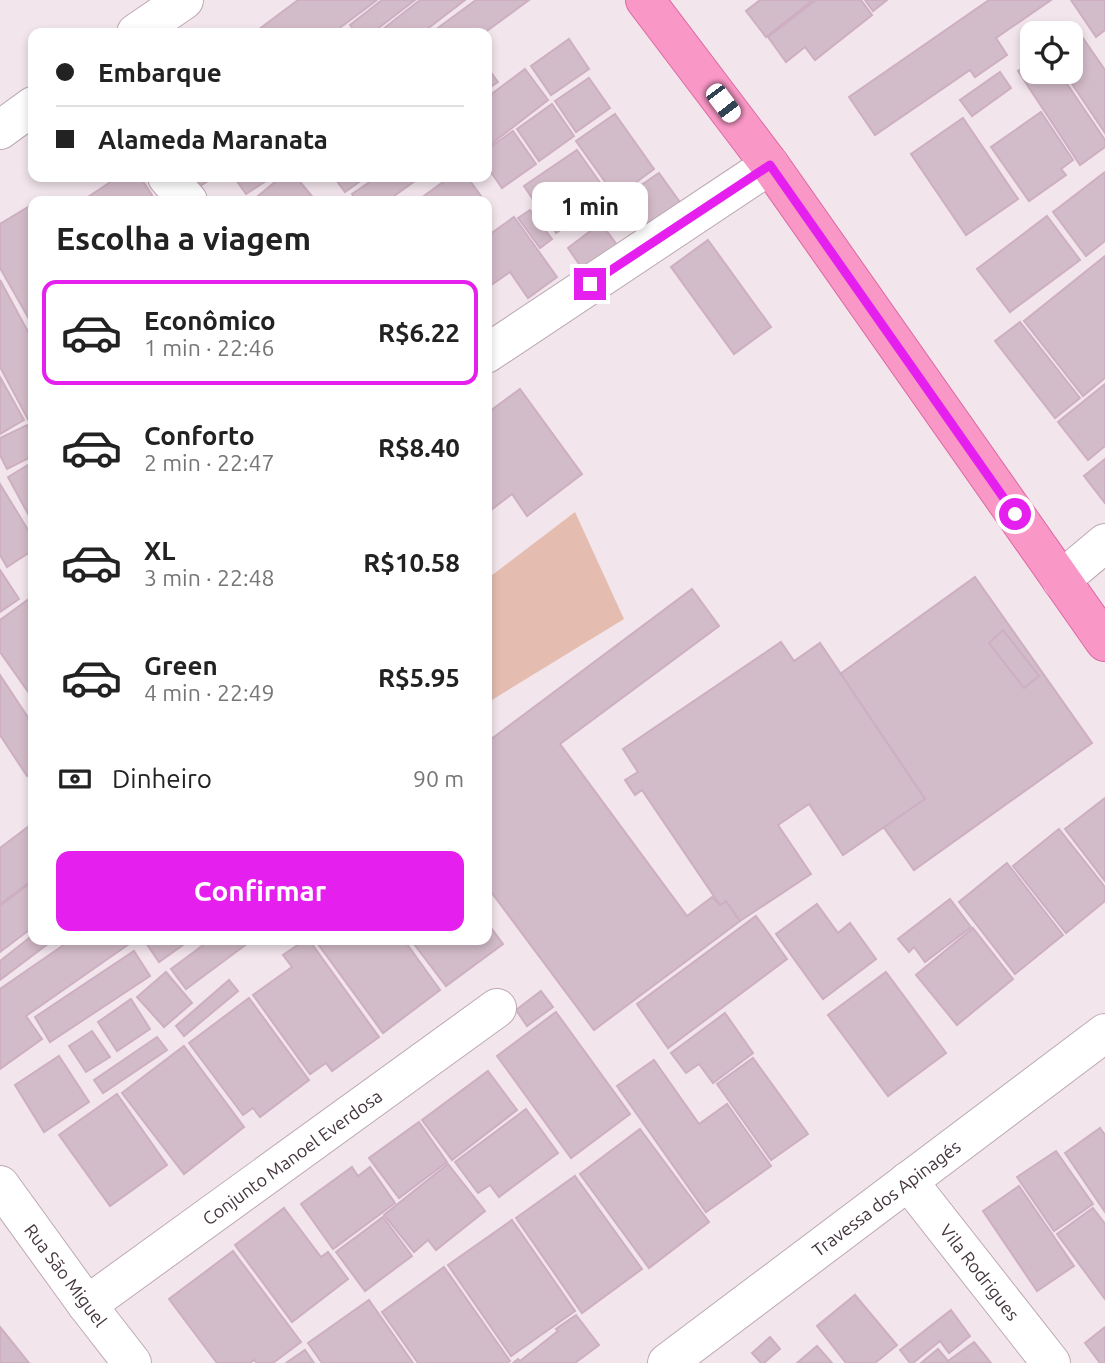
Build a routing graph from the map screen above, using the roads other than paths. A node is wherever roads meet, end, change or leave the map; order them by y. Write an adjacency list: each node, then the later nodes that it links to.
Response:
1 (184, 0): 3 (street)
2 (645, 0): 6 (main road)
3 (143, 28)
4 (28, 110): 5 (street)
5 (0, 130)
6 (770, 165): 9 (street); 11 (main road)
7 (171, 182): 8 (street)
8 (184, 196)
9 (492, 350)
10 (1105, 543): 11 (street)
11 (1061, 580): 12 (main road)
12 (1105, 642)
13 (497, 1008): 17 (street, Conjunto Manoel Everdosa)
14 (1105, 1033): 15 (street, Travessa dos Apinagés)
15 (908, 1181): 19 (street, Travessa dos Apinagés); 20 (street, Vila Rodrigues)
16 (0, 1185): 17 (street, Rua São Miguel)
17 (88, 1305): 18 (street, Rua São Miguel)
18 (132, 1363)
19 (667, 1363)
20 (1051, 1363)

